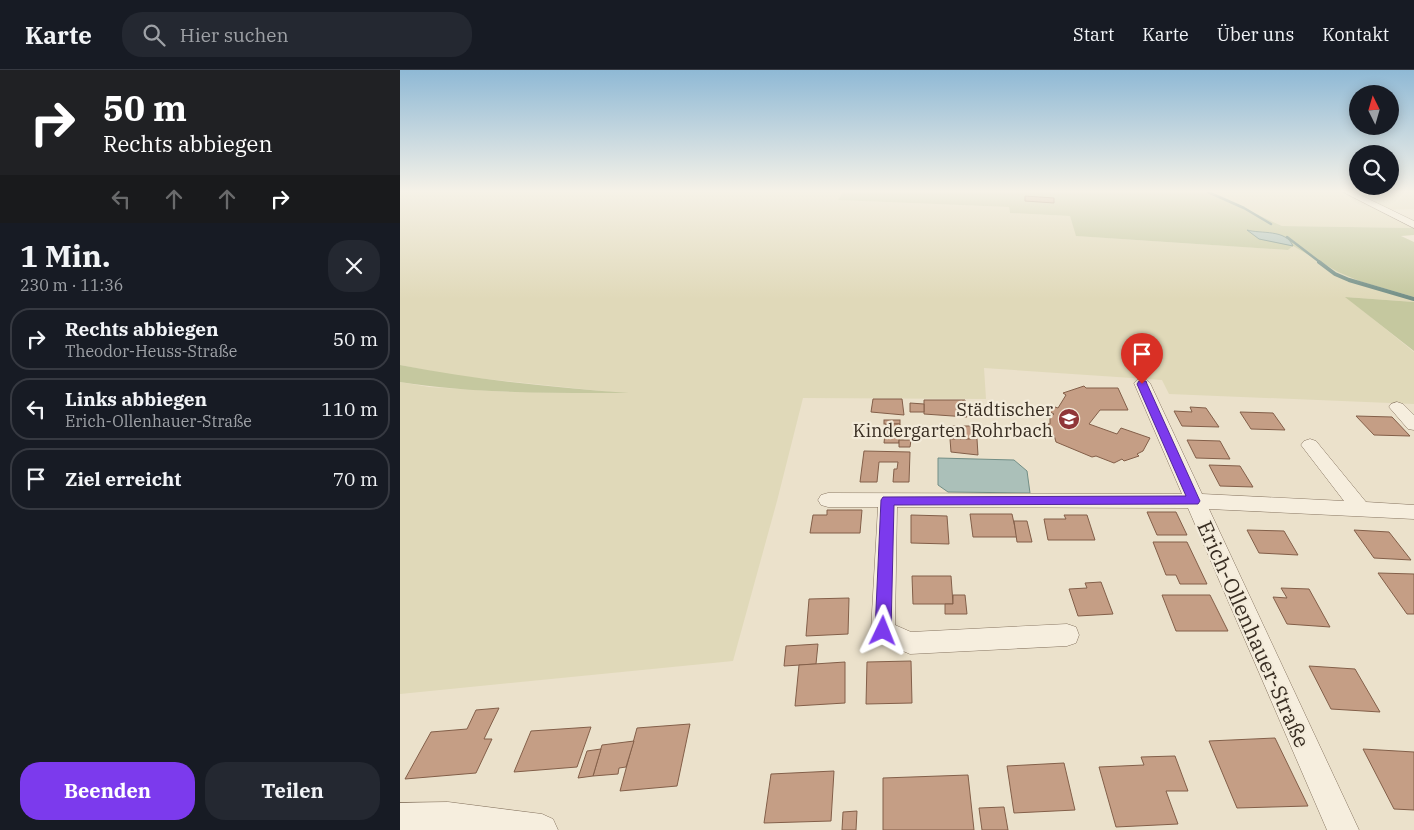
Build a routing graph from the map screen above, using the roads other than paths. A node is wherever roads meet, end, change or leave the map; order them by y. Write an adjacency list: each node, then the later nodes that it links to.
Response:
1 (1142, 384): 7 (street, Erich-Ollenhauer-Straße)
2 (1397, 408): 3 (street)
3 (1414, 425)
4 (1310, 445): 8 (street)
5 (828, 500): 6 (street)
6 (888, 500): 7 (street); 10 (street)
7 (1194, 501): 8 (street); 13 (street, Erich-Ollenhauer-Straße)
8 (1360, 508): 9 (street)
9 (1410, 516)
10 (1067, 635)
11 (400, 818): 12 (street)
12 (542, 830)
13 (1343, 830)

